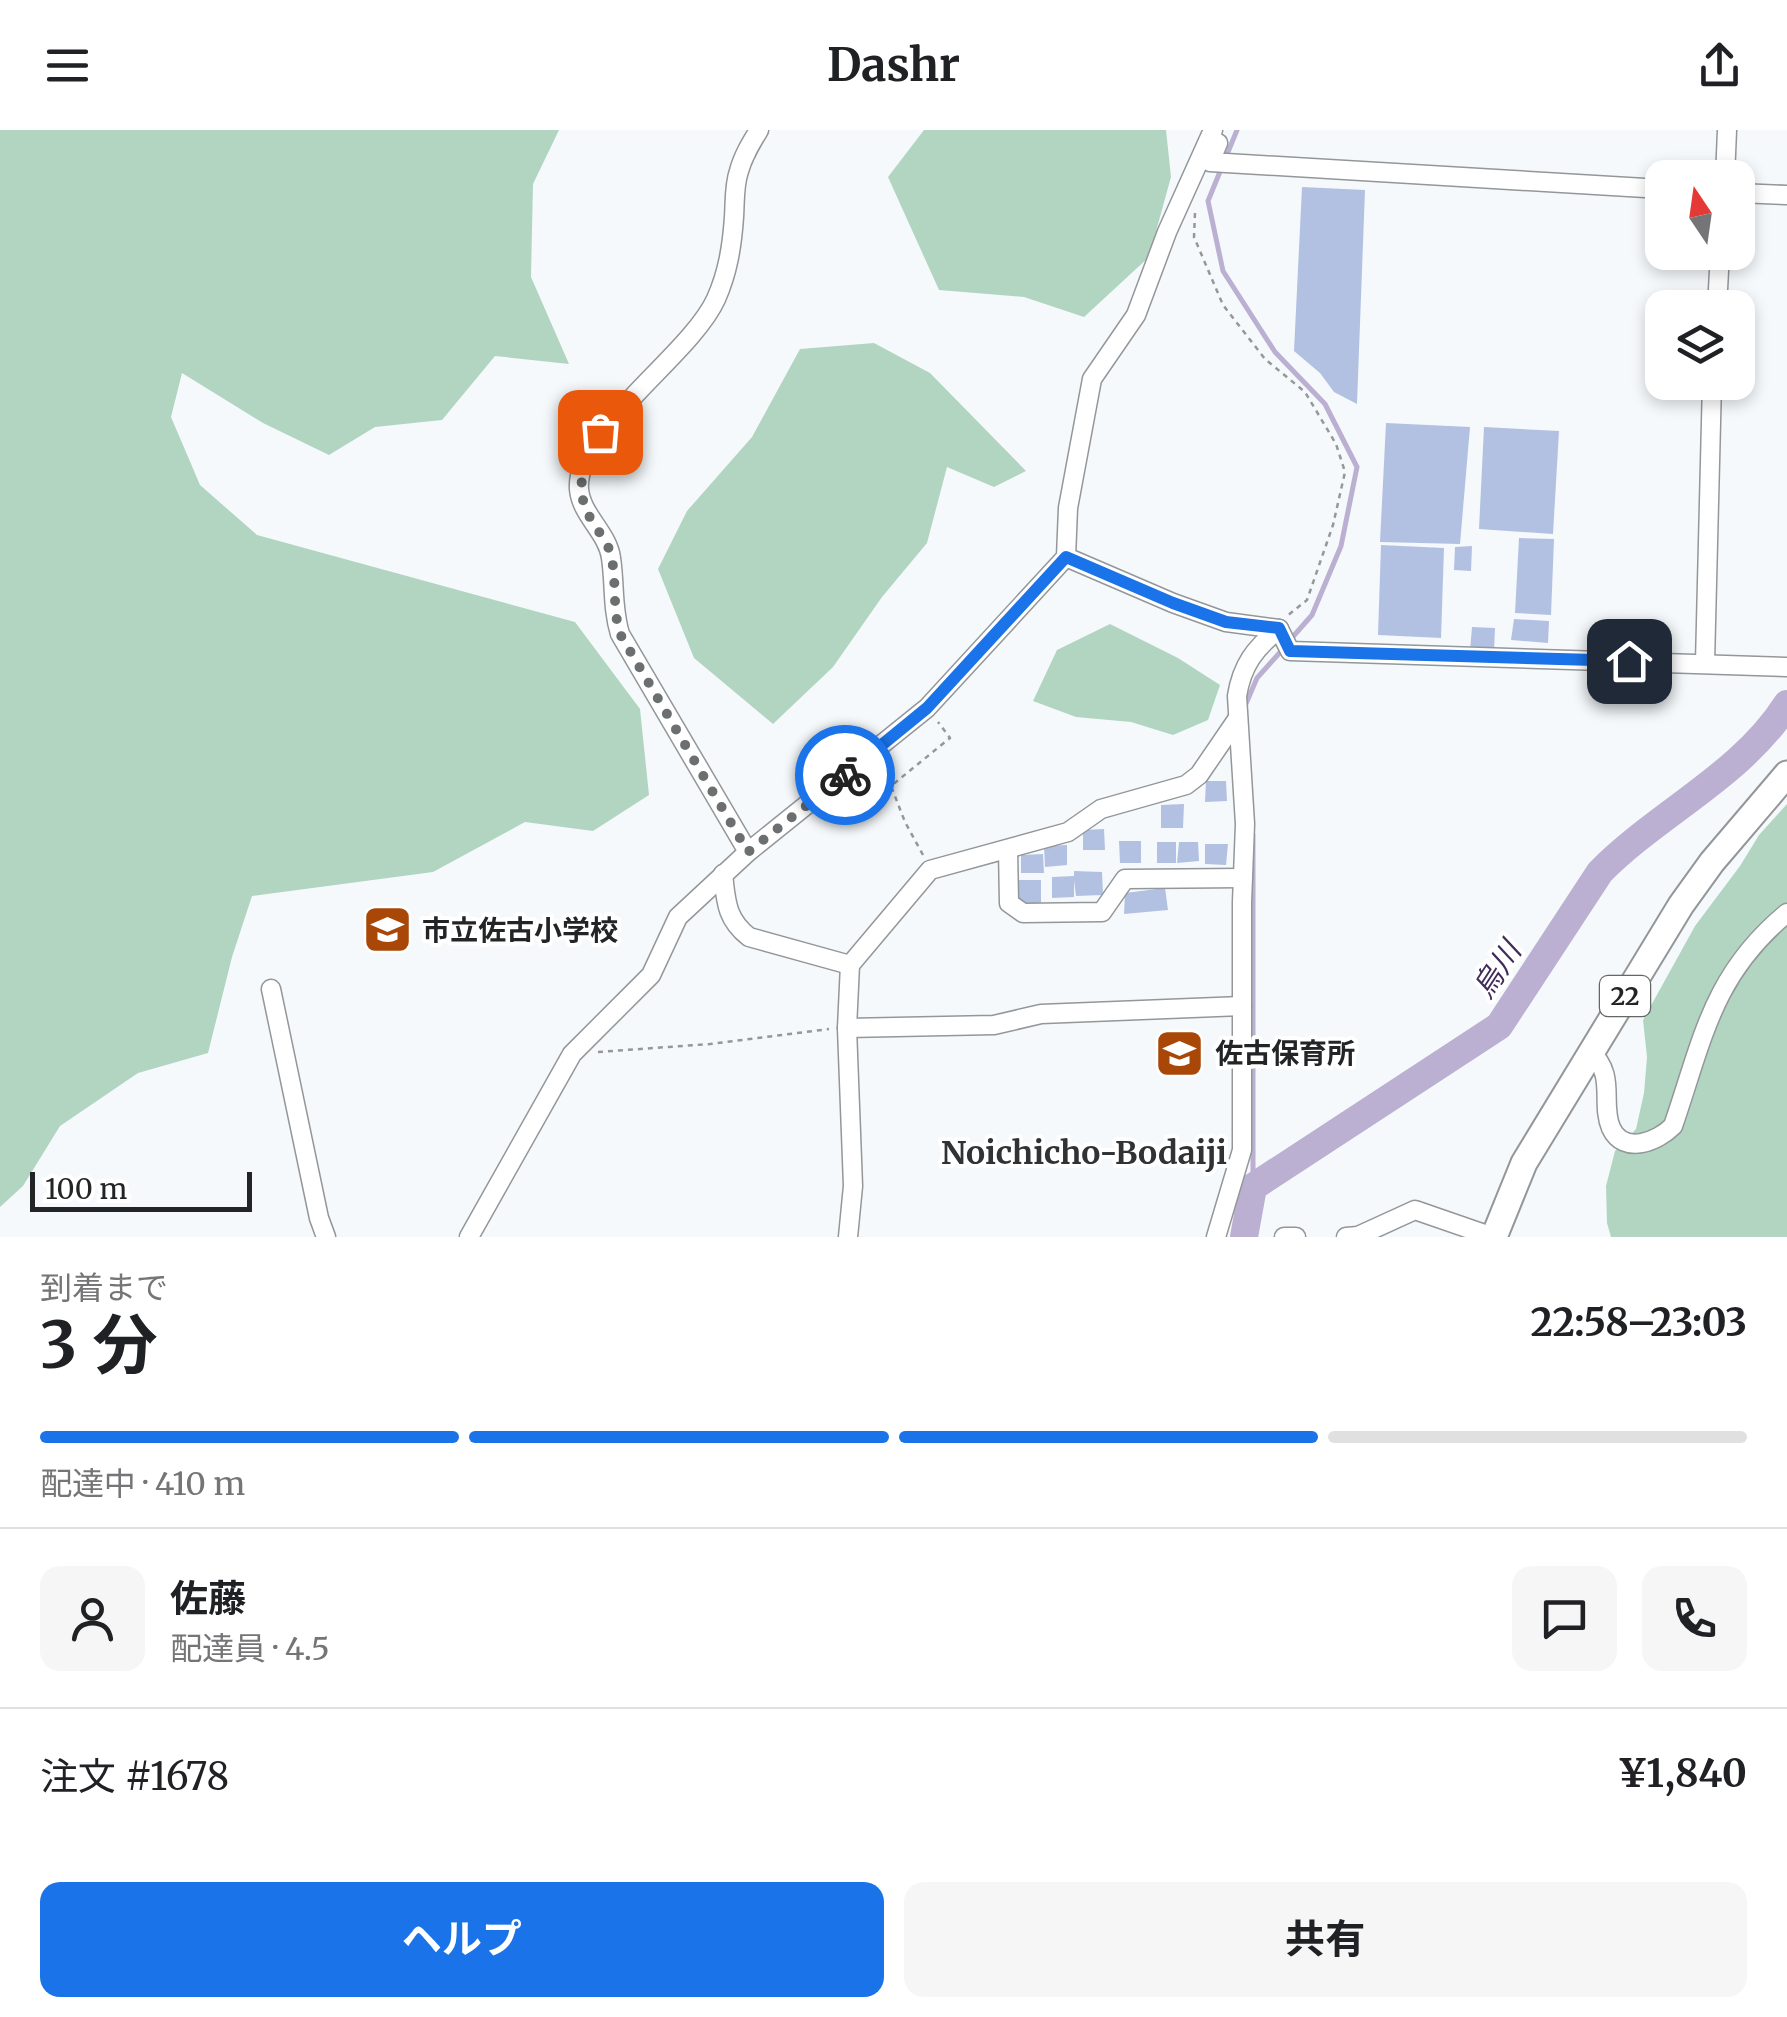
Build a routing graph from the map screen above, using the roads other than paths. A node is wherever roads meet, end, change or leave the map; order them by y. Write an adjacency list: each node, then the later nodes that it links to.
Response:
1 (759, 130): 17 (street)
2 (1213, 130): 10 (street)
3 (1224, 130): 6 (street)
4 (1728, 130): 5 (street)
5 (1726, 160)
6 (1645, 188)
7 (1755, 194): 8 (street)
8 (1787, 195)
9 (1712, 400): 12 (street)
10 (1066, 557): 11 (street); 17 (street)
11 (1277, 628): 12 (street); 14 (street)
12 (1705, 663): 13 (street)
13 (1787, 666)
14 (1238, 718): 16 (street); 19 (street)
15 (1787, 774): 25 (main road, 22)
16 (1008, 849): 19 (street); 21 (street)
17 (748, 852): 18 (street)
18 (724, 874): 21 (street); 27 (street)
19 (1243, 878): 23 (street)
20 (1787, 913): 25 (street)
21 (850, 965): 24 (street)
22 (271, 990): 26 (street)
23 (1242, 1006): 24 (street); 29 (street)
24 (848, 1028): 28 (street)
25 (1590, 1051): 33 (main road, 22)
26 (326, 1237)
27 (468, 1237)
28 (848, 1237)
29 (1216, 1237)
30 (1284, 1237): 31 (street)
31 (1296, 1237)
32 (1346, 1237): 33 (street)
33 (1494, 1237)

